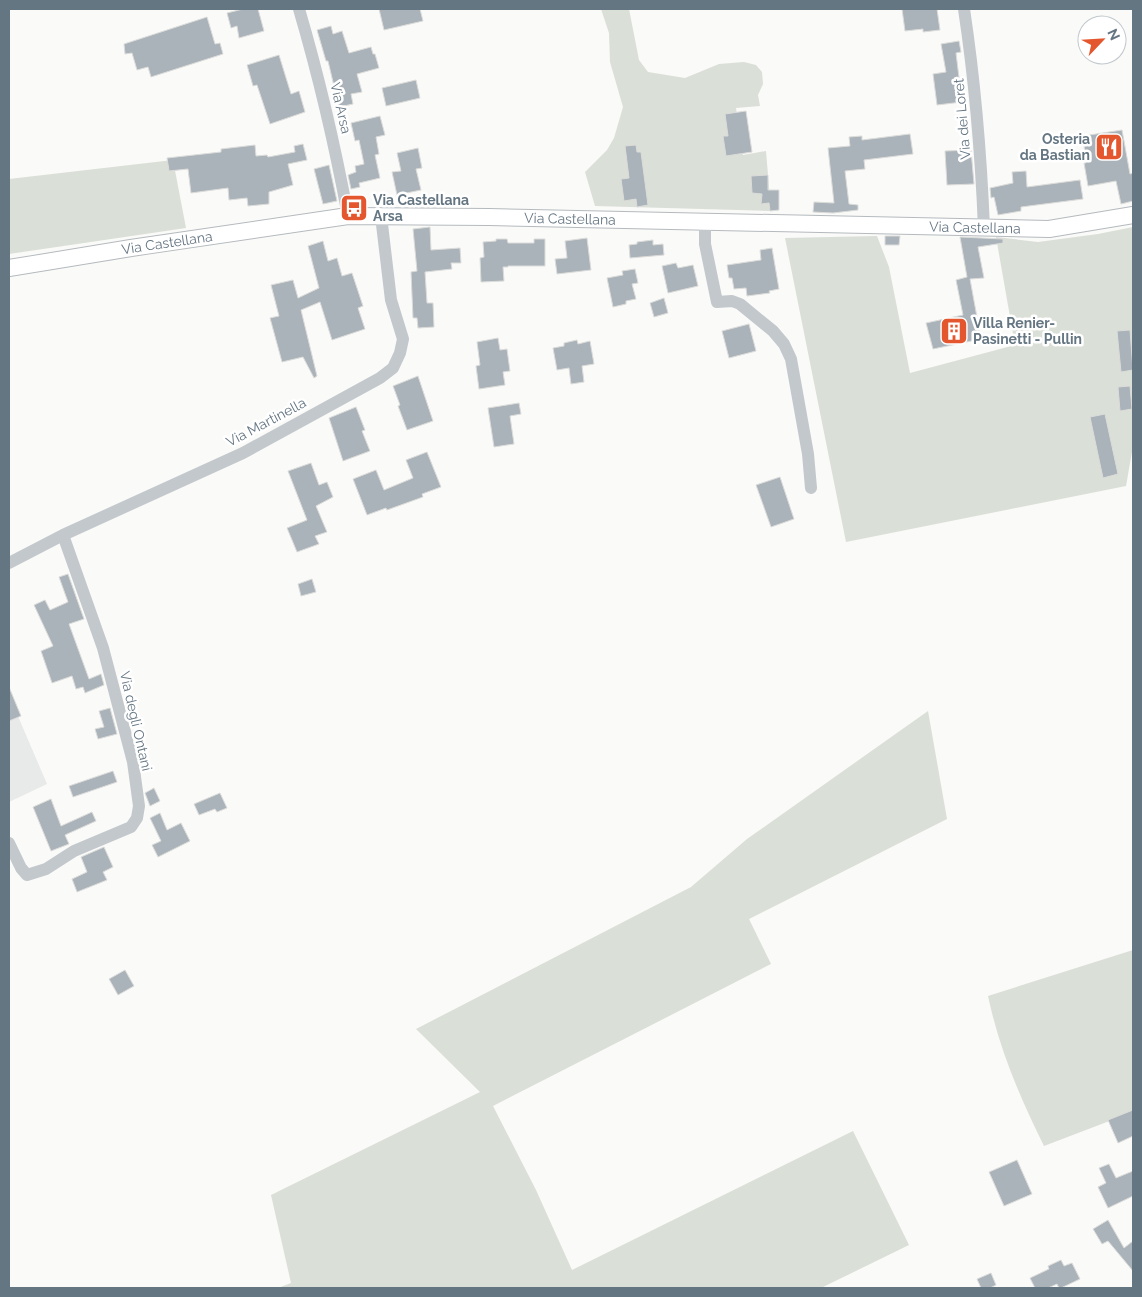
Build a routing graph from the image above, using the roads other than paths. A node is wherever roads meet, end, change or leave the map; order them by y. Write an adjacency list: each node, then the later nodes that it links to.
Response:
1 (299, 9): 4 (street, Via Arsa)
2 (964, 9): 7 (street, Via dei Loret)
3 (1133, 215): 7 (main road, Via Castellana)
4 (348, 216): 5 (main road, Via Castellana); 8 (main road, Via Castellana)
5 (380, 216): 6 (main road, Via Castellana); 10 (street, Via Martinella)
6 (705, 222): 7 (main road, Via Castellana); 9 (street)
7 (984, 228)
8 (9, 268)
9 (811, 488)
10 (63, 535): 11 (street, Via Martinella); 12 (street, Via degli Ontani)
11 (9, 563)
12 (10, 843)

